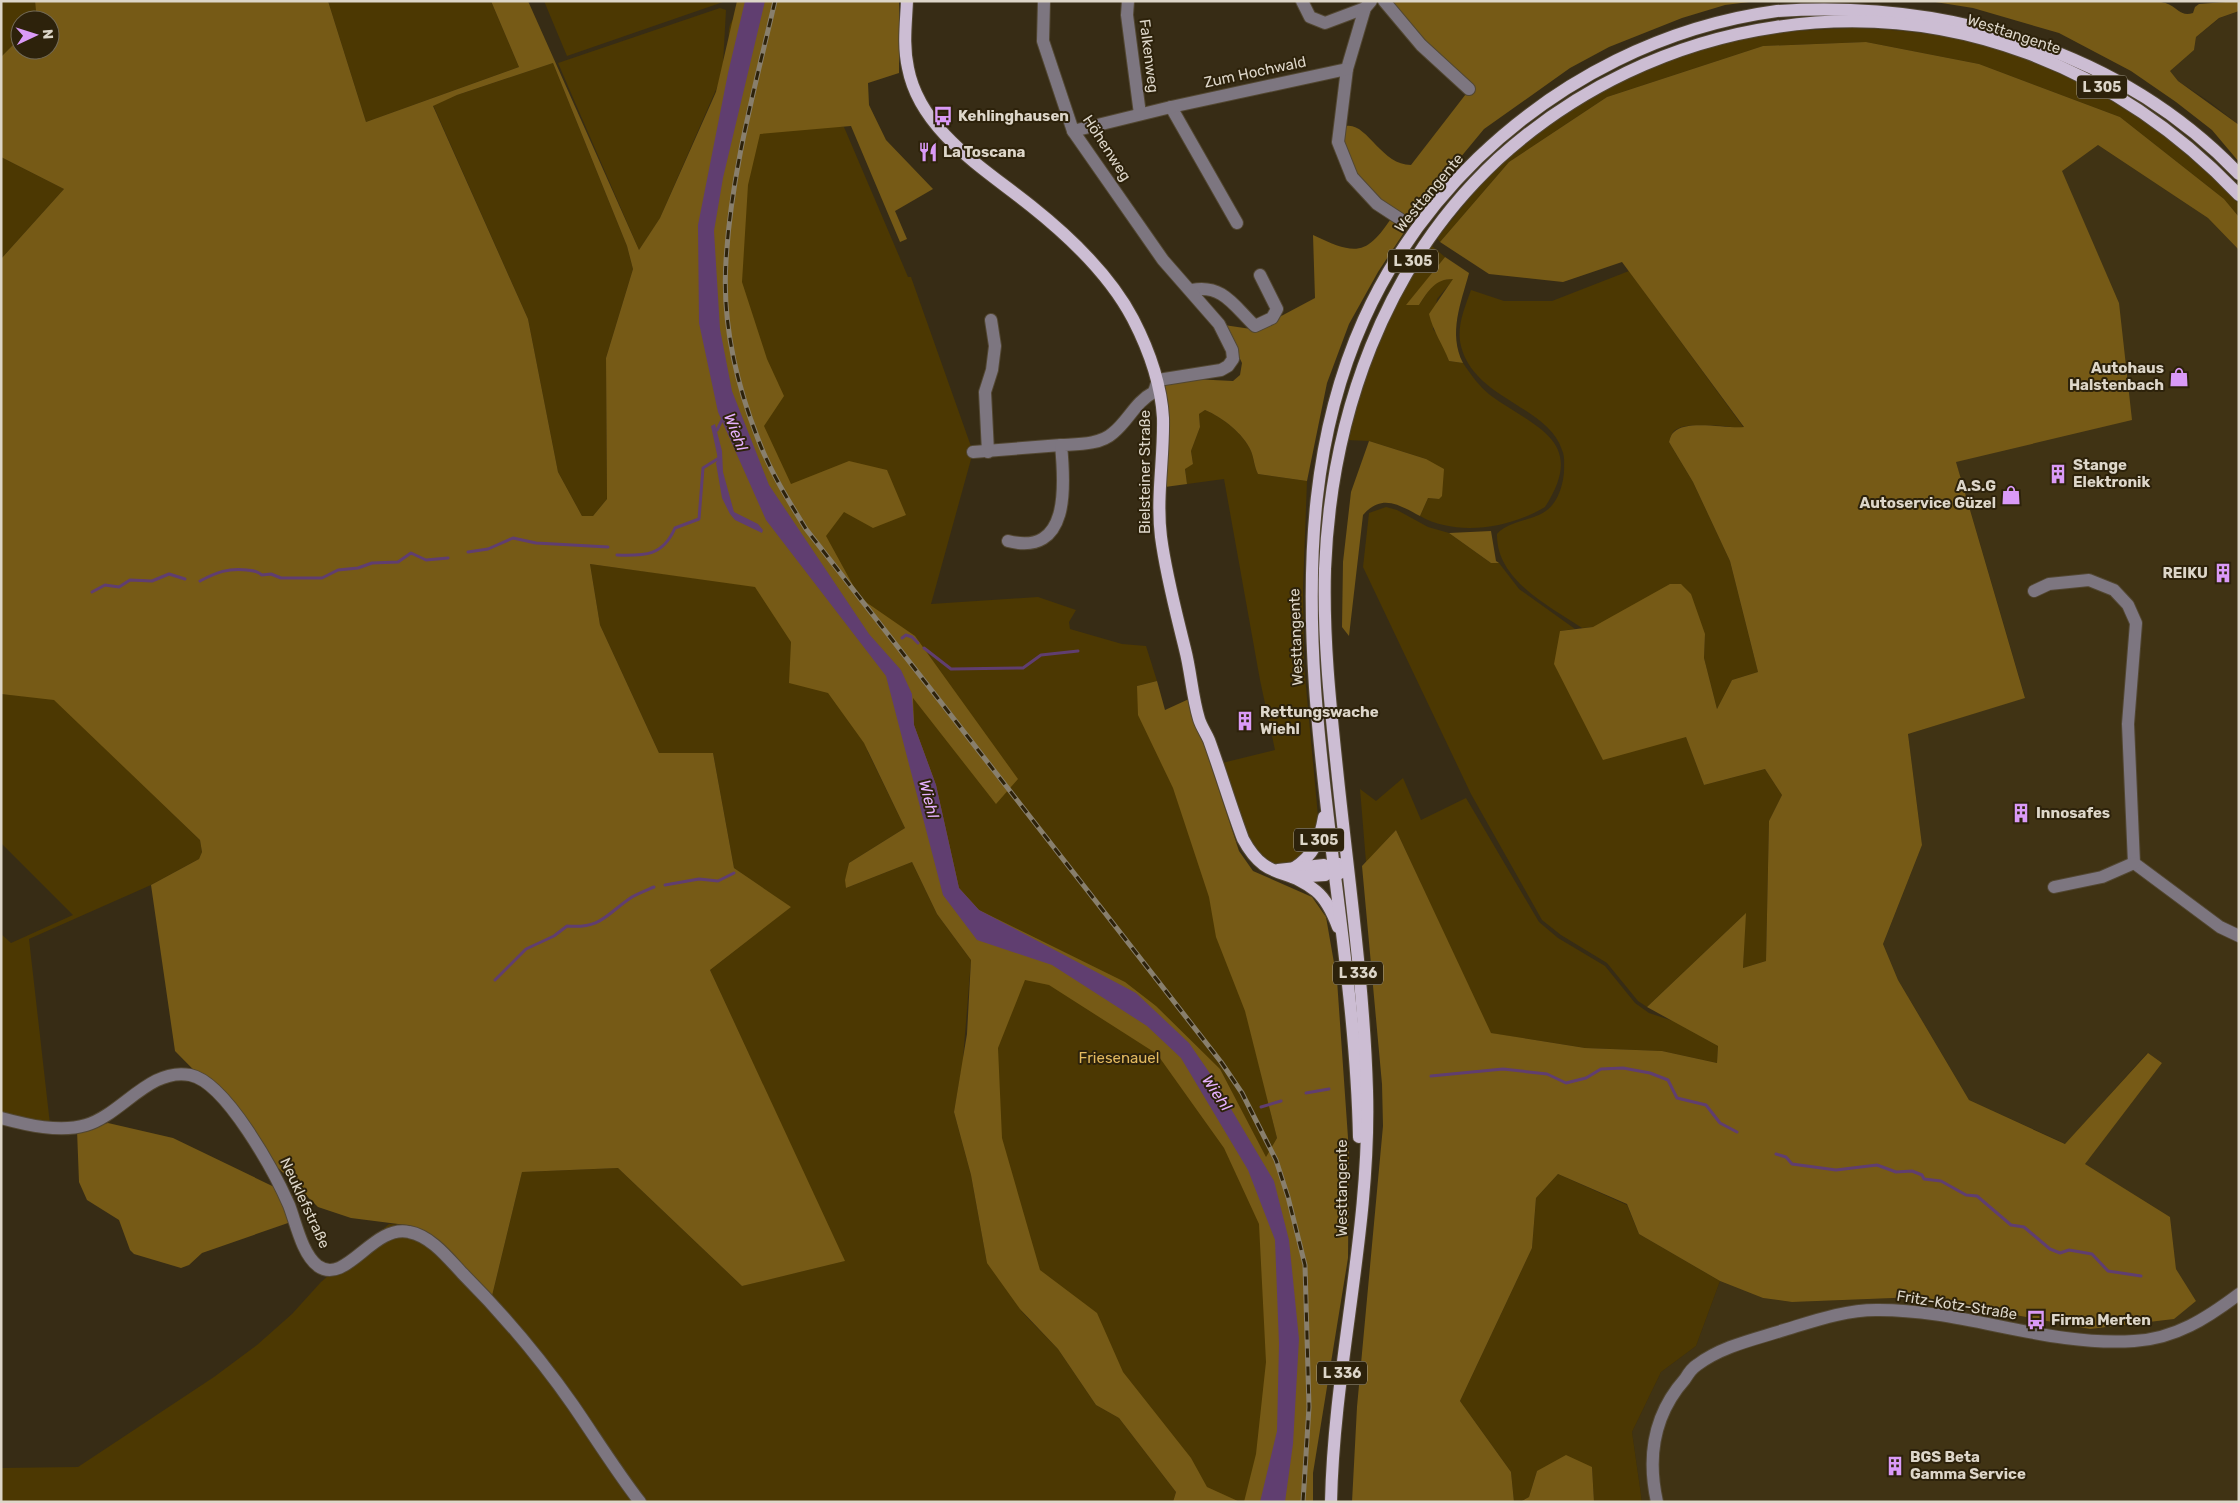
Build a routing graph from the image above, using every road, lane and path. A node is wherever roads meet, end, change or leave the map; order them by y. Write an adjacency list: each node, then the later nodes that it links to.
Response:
1 (907, 1): 19 (main road, Bielsteiner Straße / L 336)
2 (1044, 1): 11 (street, Höhenweg)
3 (1128, 1): 10 (street, Falkenweg)
4 (1302, 1): 6 (street)
5 (1384, 1): 8 (street)
6 (1368, 5): 7 (street)
7 (1347, 69): 9 (street, Zum Hochwald); 14 (street)
8 (1469, 89)
9 (1171, 107): 10 (street, Zum Hochwald); 15 (street)
10 (1140, 114): 11 (street, Zum Hochwald)
11 (1073, 131): 17 (street, Höhenweg)
12 (2239, 174): 25 (main road, Westtangente / L 305)
13 (2239, 195): 26 (main road, Westtangente / L 305)
14 (1400, 219)
15 (1237, 223)
16 (1260, 275): 17 (street)
17 (1192, 290): 19 (street, Höhenweg)
18 (991, 320): 22 (street)
19 (1158, 380): 20 (street); 29 (main road, Bielsteiner Straße / L 336)
20 (1061, 445): 22 (street); 23 (street)
21 (973, 452): 22 (street)
22 (988, 452)
23 (1008, 540)
24 (2034, 591): 27 (street)
25 (1327, 802): 28 (main road, Westtangente / L 305); 29 (main road, L 305)
26 (1346, 851): 28 (main road); 31 (main road, Westtangente / L 305)
27 (2134, 863): 30 (street); 32 (street)
28 (1335, 869): 29 (main road, L 336); 31 (main road); 33 (main road, Westtangente / L 336)
29 (1291, 873): 33 (main road, L 336)
30 (2054, 887)
31 (1351, 890): 35 (main road, Westtangente / L 336)
32 (2239, 936)
33 (1344, 943): 35 (main road, Westtangente / L 336)
34 (1, 1118): 37 (street, Neuklefstraße)
35 (1358, 1245): 38 (main road, L 336)
36 (2239, 1294): 39 (street, Fritz-Kotz-Straße)
37 (640, 1502)
38 (1331, 1502)
39 (1657, 1502)

